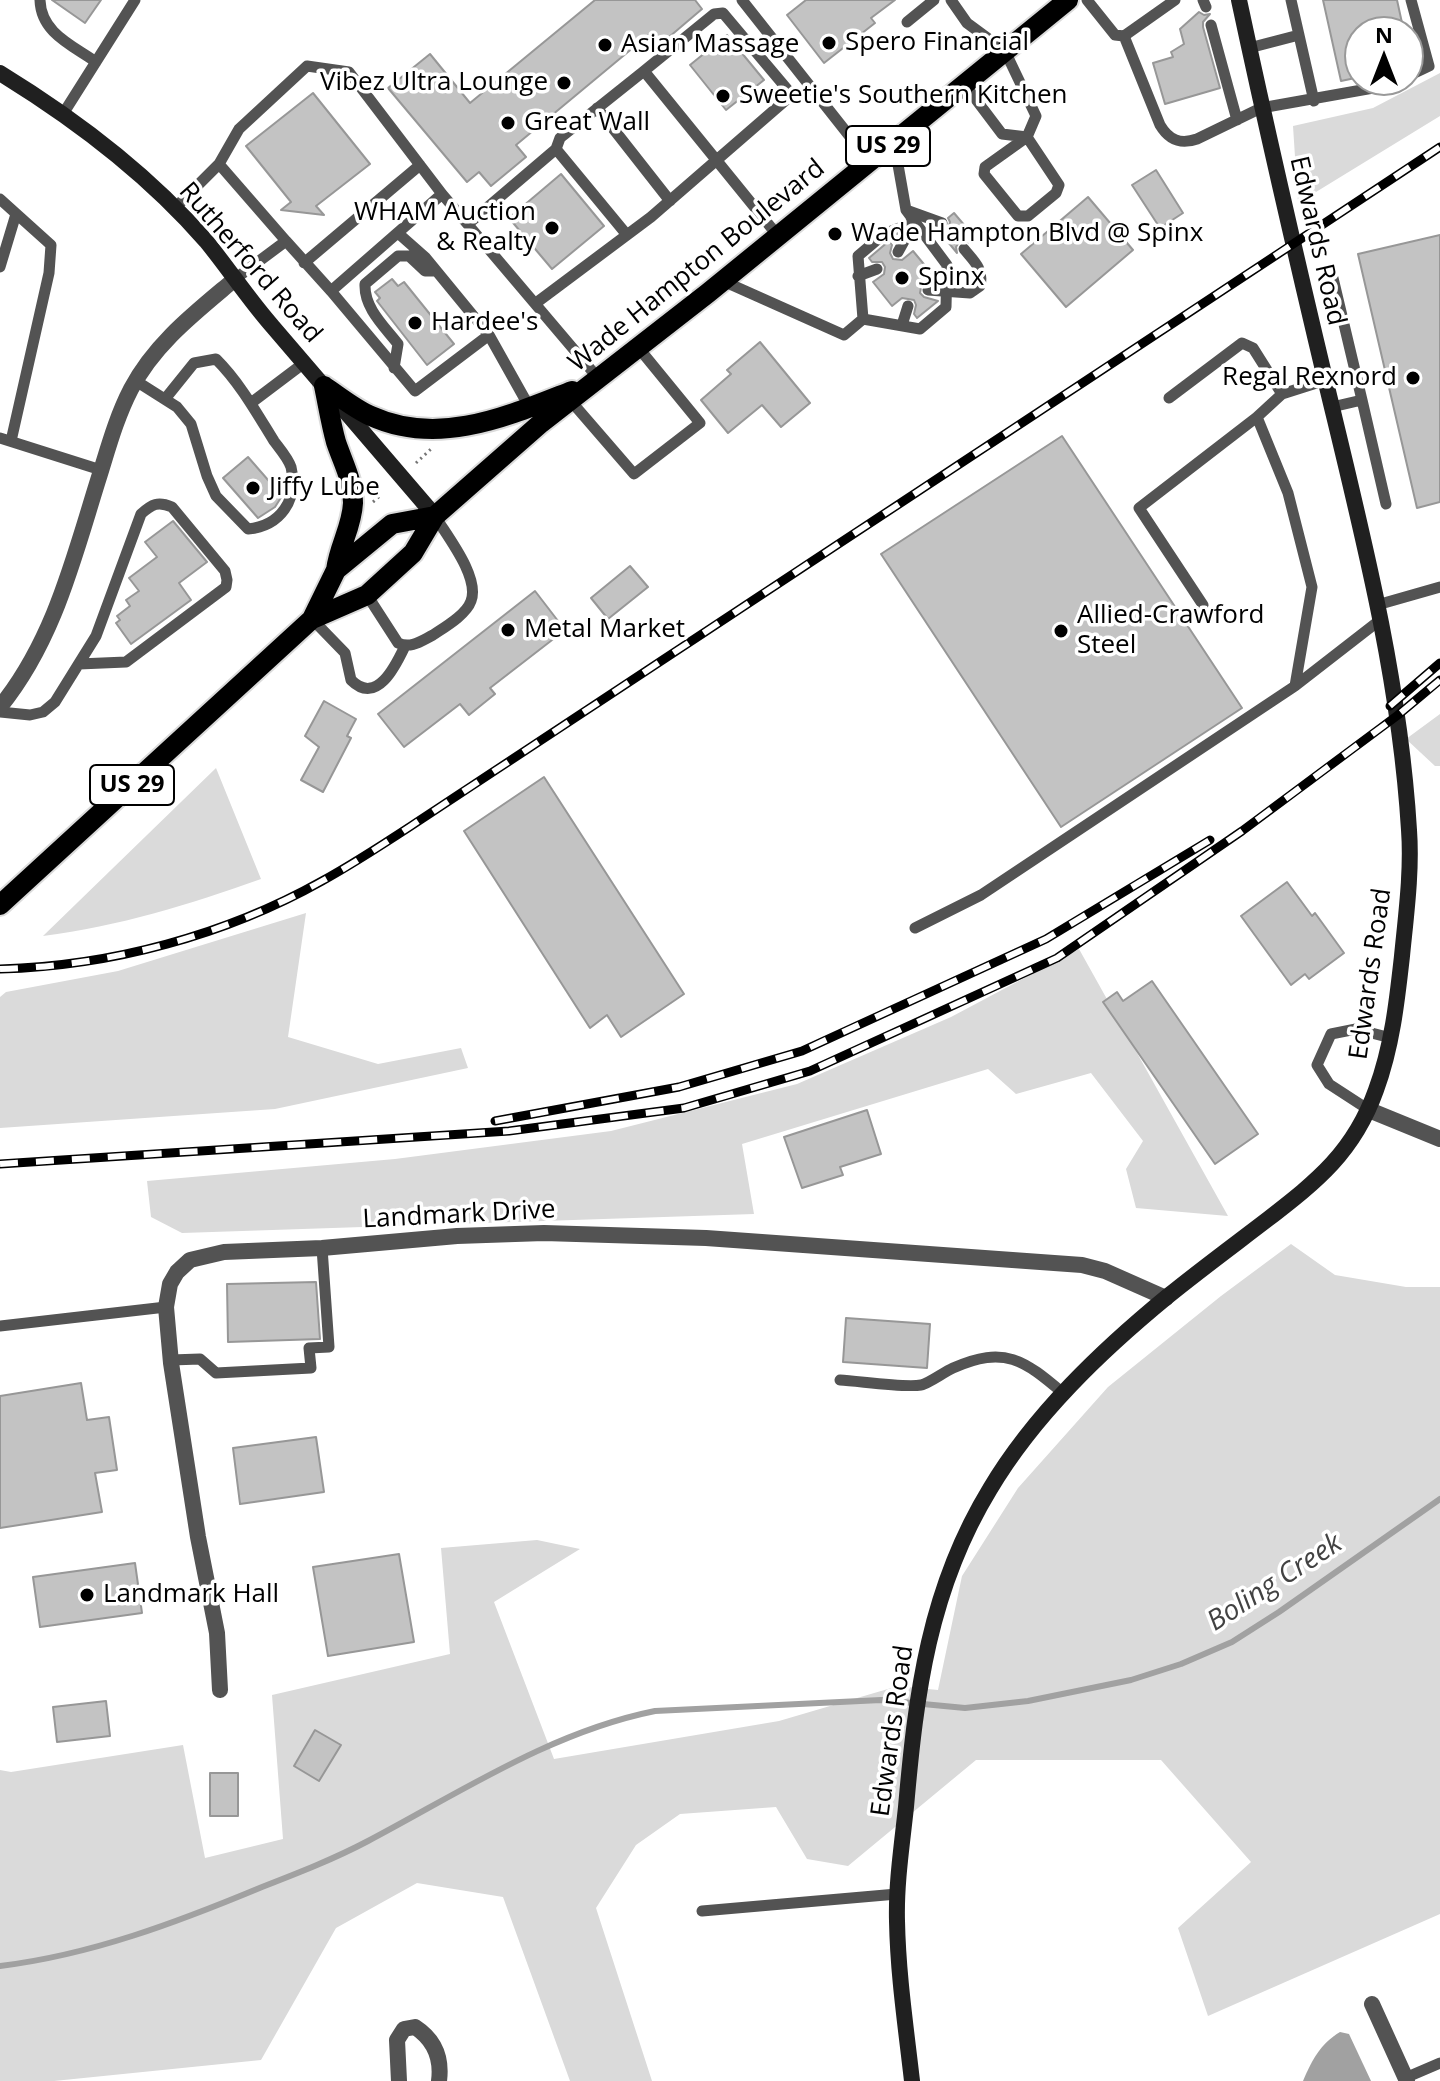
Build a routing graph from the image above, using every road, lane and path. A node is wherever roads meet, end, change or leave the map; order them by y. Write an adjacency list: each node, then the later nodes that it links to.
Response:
1 (40, 0): 18 (lane)
2 (135, 0): 18 (lane)
3 (742, 0): 33 (lane)
4 (934, 0): 11 (lane)
5 (951, 0): 17 (lane)
6 (1068, 0): 17 (main road, Wade Hampton Boulevard / US 29)
7 (1087, 0): 14 (lane)
8 (1173, 0): 14 (lane)
9 (1239, 0): 15 (main road, Edwards Road)
10 (1291, 0): 13 (lane)
11 (907, 22)
12 (1211, 25): 28 (lane)
13 (1299, 35): 15 (lane); 24 (lane)
14 (1124, 36): 28 (lane)
15 (1249, 48): 26 (main road, Edwards Road)
16 (1424, 48): 19 (lane)
17 (1005, 51): 22 (main road, Wade Hampton Boulevard / US 29); 29 (lane)
18 (96, 62): 27 (lane)
19 (1424, 68)
20 (644, 71): 25 (lane); 32 (lane); 32 (lane)
21 (0, 73): 27 (main road, Rutherford Road)
22 (965, 85): 29 (lane); 30 (main road, Wade Hampton Boulevard / US 29)
23 (1344, 95): 24 (lane)
24 (1314, 101): 26 (lane)
25 (597, 108): 31 (lane); 38 (lane)
26 (1261, 108): 28 (lane); 70 (main road, Edwards Road)
27 (63, 114): 39 (main road, Rutherford Road)
28 (1237, 120)
29 (1027, 137): 29 (lane)
30 (894, 142): 33 (main road, Wade Hampton Boulevard / US 29); 40 (lane)
31 (556, 149): 44 (lane); 46 (lane)
32 (717, 161): 38 (lane); 47 (lane)
33 (870, 162): 47 (main road, Wade Hampton Boulevard / US 29)
34 (219, 164): 35 (lane); 39 (lane); 48 (lane)
35 (420, 165): 36 (lane); 51 (lane)
36 (442, 194): 44 (lane); 45 (lane)
37 (0, 199): 41 (lane)
38 (670, 201): 46 (lane)
39 (175, 208): 57 (main road, Rutherford Road)
40 (906, 210): 42 (lane); 43 (lane)
41 (16, 214): 52 (lane); 83 (lane)
42 (915, 222): 50 (lane); 55 (lane); 61 (lane)
43 (942, 223)
44 (468, 224): 62 (lane)
45 (399, 234): 54 (lane); 60 (lane)
46 (627, 235): 62 (lane)
47 (778, 236): 58 (main road, Wade Hampton Boulevard / US 29)
48 (286, 241): 51 (lane); 57 (lane)
49 (964, 249): 61 (lane)
50 (898, 252)
51 (304, 263): 60 (lane)
52 (0, 267)
53 (877, 269): 55 (lane)
54 (436, 271): 66 (lane); 69 (lane)
55 (858, 276): 64 (lane)
56 (1333, 278): 78 (lane)
57 (235, 279): 68 (main road, Rutherford Road); 71 (street)
58 (723, 281): 64 (lane); 67 (main road, Wade Hampton Boulevard / US 29)
59 (928, 290): 61 (lane)
60 (331, 291): 69 (lane)
61 (947, 291): 65 (lane)
62 (536, 303): 72 (lane)
63 (908, 306): 65 (lane)
64 (863, 319): 65 (lane)
65 (902, 325)
66 (489, 335): 69 (lane); 81 (lane)
67 (637, 346): 72 (main road, Wade Hampton Boulevard / US 29); 77 (lane)
68 (304, 363): 73 (main road, Rutherford Road); 79 (lane)
69 (394, 368)
70 (1326, 380): 74 (lane); 80 (main road, Edwards Road)
71 (136, 381): 76 (lane); 86 (street)
72 (594, 381): 77 (main road, Wade Hampton Boulevard / US 29); 81 (main road)
73 (324, 386): 81 (main road); 88 (main road, Rutherford Road); 89 (main road)
74 (1282, 394): 75 (lane); 82 (lane)
75 (1169, 398)
76 (165, 399): 79 (lane); 79 (lane)
77 (570, 400): 81 (main road, Wade Hampton Boulevard / US 29)
78 (1362, 400): 80 (lane); 87 (lane)
79 (251, 403)
80 (1332, 407): 93 (main road, Edwards Road)
81 (535, 415): 88 (main road, Wade Hampton Boulevard / US 29)
82 (1257, 417): 92 (lane); 97 (lane)
83 (6, 440): 86 (lane)
84 (433, 448): 85 (path)
85 (416, 463)
86 (101, 470): 98 (street)
87 (1386, 504)
88 (435, 516): 89 (main road, Wade Hampton Boulevard / US 29); 91 (main road, Wade Hampton Boulevard / US 29); 95 (lane)
89 (336, 570): 94 (main road, Wade Hampton Boulevard / US 29)
90 (1440, 587): 93 (lane)
91 (367, 595): 94 (main road, Wade Hampton Boulevard / US 29); 95 (lane)
92 (1203, 605)
93 (1379, 613): 97 (lane); 101 (main road, Edwards Road)
94 (312, 619): 95 (lane); 99 (main road, Wade Hampton Boulevard / US 29)
95 (405, 646)
96 (79, 664): 96 (lane); 98 (lane)
97 (1295, 686): 100 (lane)
98 (0, 710)
99 (0, 905)
100 (915, 928)
101 (1391, 1038): 102 (main road, Edwards Road); 102 (lane)
102 (1369, 1110): 103 (street); 105 (main road, Edwards Road)
103 (1440, 1139)
104 (322, 1248): 105 (street, Landmark Drive); 106 (street, Landmark Drive); 108 (lane)
105 (1166, 1298): 110 (main road, Edwards Road)
106 (166, 1307): 107 (lane); 108 (street, Landmark Drive)
107 (0, 1326)
108 (171, 1360): 111 (street, Landmark Drive)
109 (840, 1380): 110 (lane)
110 (1064, 1394): 112 (main road, Edwards Road)
111 (220, 1690)
112 (897, 1894): 113 (lane); 119 (main road, Edwards Road)
113 (702, 1911)
114 (1372, 2004): 116 (street)
115 (1440, 2063): 116 (lane)
116 (1406, 2079)
117 (399, 2081): 118 (street)
118 (439, 2081)
119 (912, 2081)

